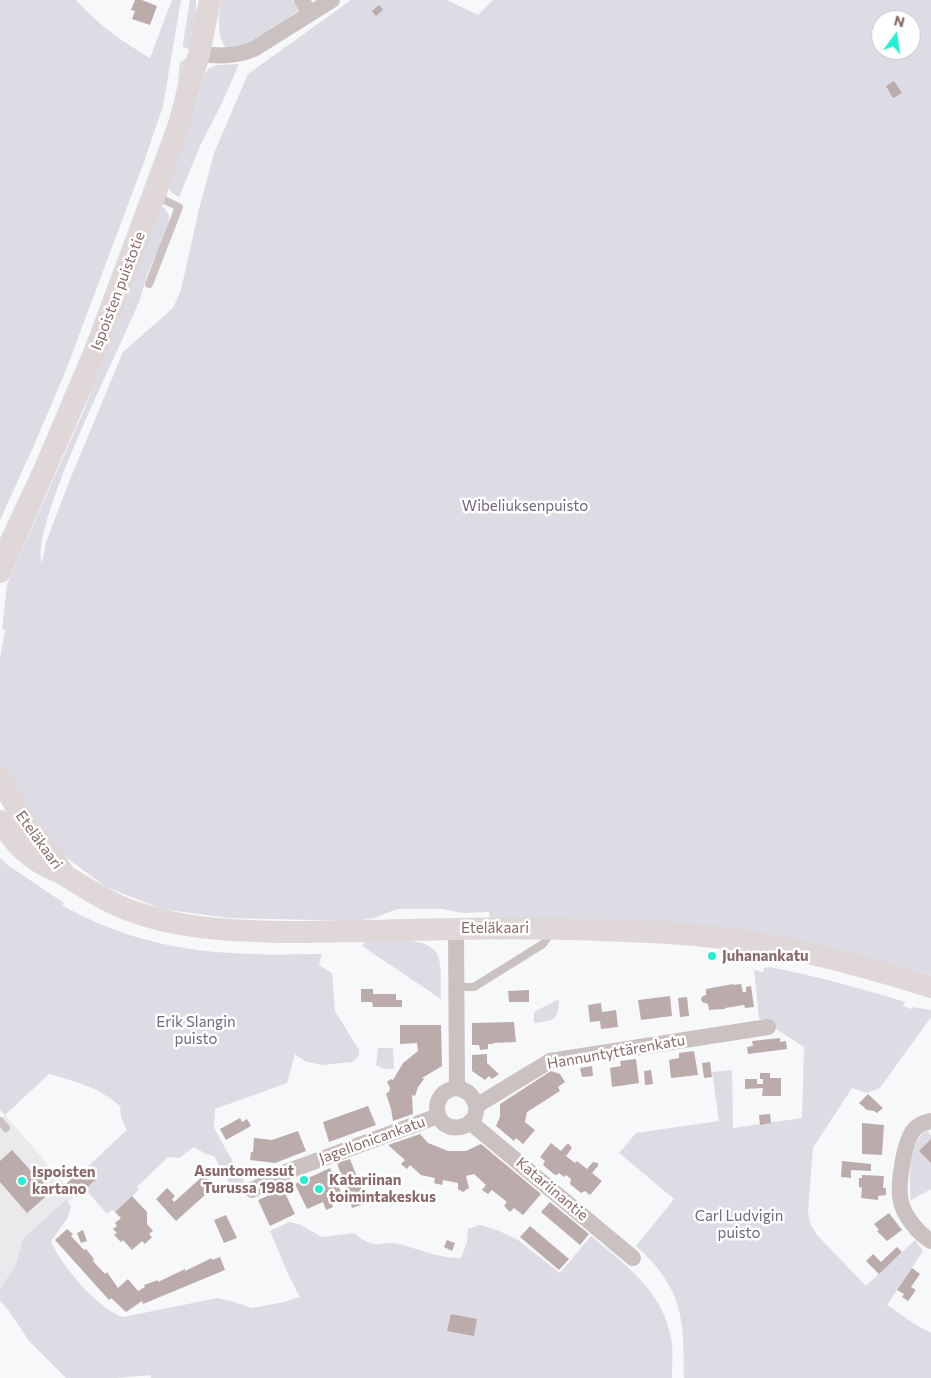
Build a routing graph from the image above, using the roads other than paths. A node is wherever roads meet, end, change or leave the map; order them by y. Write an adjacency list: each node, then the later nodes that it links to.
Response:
1 (210, 0): 4 (main road, Ispoisten puistotie)
2 (332, 0): 3 (street)
3 (305, 7): 4 (street)
4 (199, 54): 5 (main road, Ispoisten puistotie)
5 (155, 195): 6 (lane); 7 (main road, Ispoisten puistotie)
6 (149, 284)
7 (0, 572)
8 (0, 777): 10 (main road, Eteläkaari)
9 (0, 820): 10 (main road, Eteläkaari)
10 (65, 875): 11 (main road, Eteläkaari)
11 (456, 928): 12 (main road, Eteläkaari); 13 (street)
12 (554, 928): 13 (lane); 14 (main road, Eteläkaari)
13 (456, 987): 16 (street)
14 (931, 987)
15 (768, 1027): 17 (street, Hannuntyttärenkatu)
16 (457, 1088): 17 (street); 18 (street)
17 (476, 1106): 21 (street)
18 (438, 1116): 21 (street); 23 (street, Jagellonicankatu)
19 (0, 1120): 22 (lane)
20 (931, 1121): 24 (street)
21 (470, 1122): 25 (street, Katariinantie)
22 (6, 1128)
23 (252, 1190)
24 (931, 1241)
25 (633, 1258)

